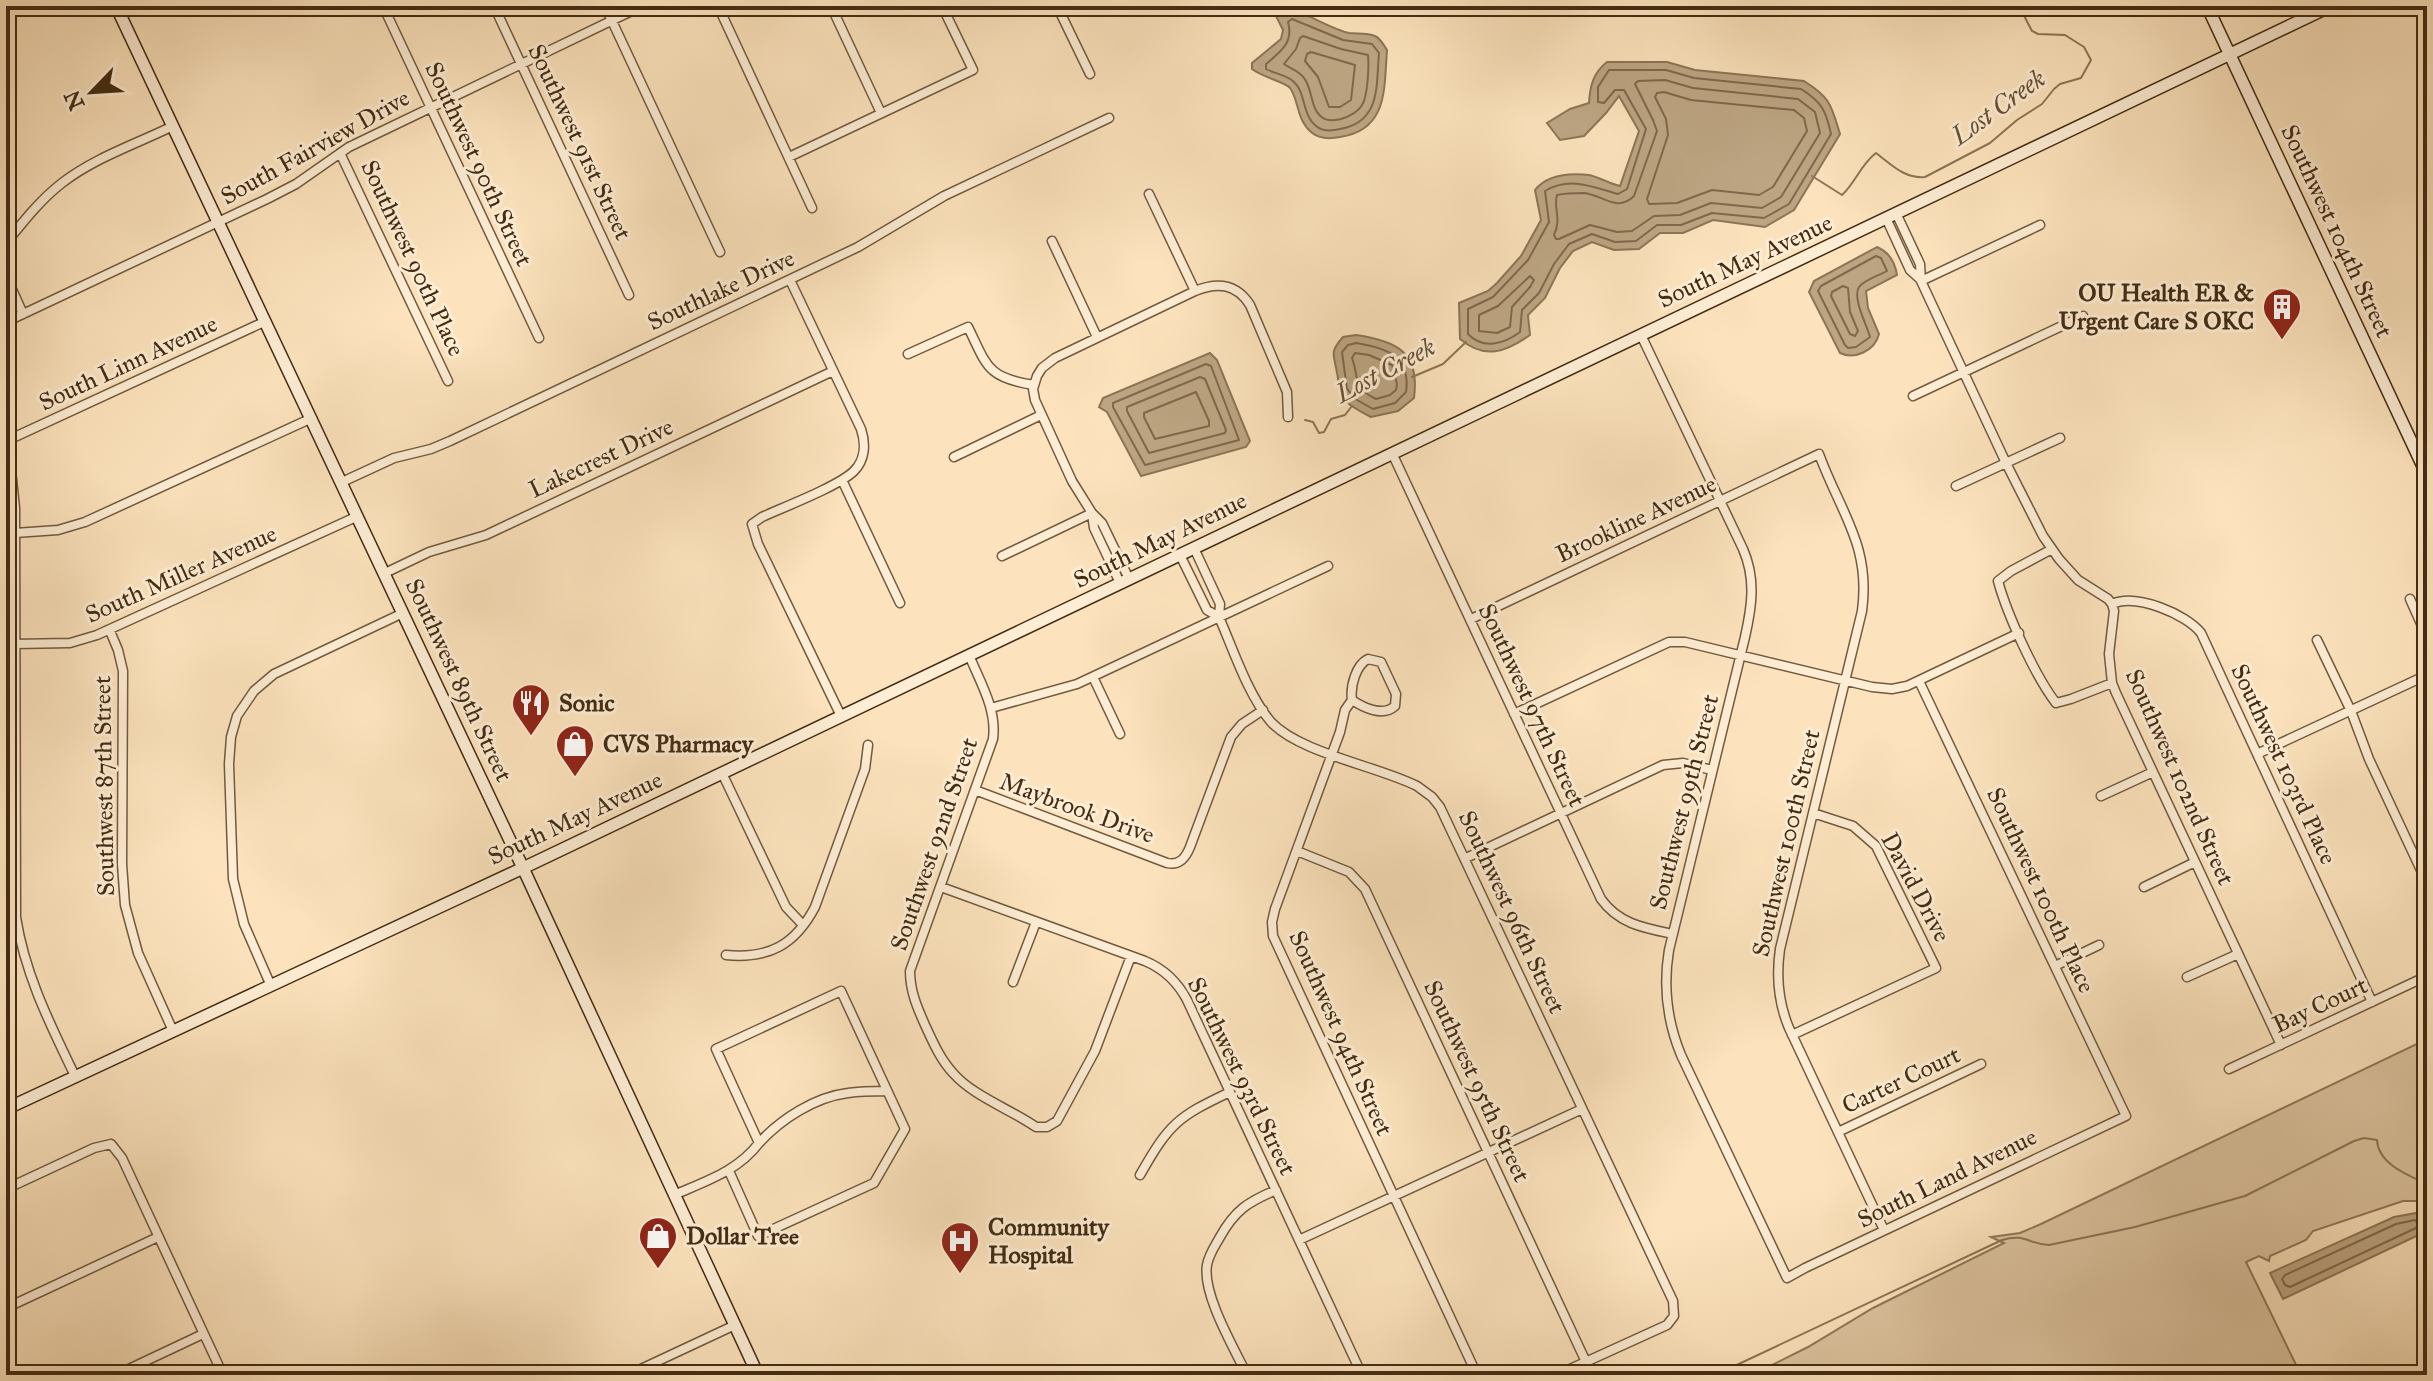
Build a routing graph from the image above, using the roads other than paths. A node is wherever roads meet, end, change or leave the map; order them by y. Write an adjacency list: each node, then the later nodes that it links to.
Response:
1 (116, 6): 19 (main road, Southwest 89th Street)
2 (383, 6): 16 (street, Southwest 90th Street)
3 (494, 6): 14 (street, Southwest 91st Street)
4 (605, 6): 12 (street)
5 (642, 6): 12 (street, South Fairview Drive)
6 (718, 6): 21 (street)
7 (831, 6): 17 (street)
8 (942, 6): 17 (street)
9 (1057, 6): 15 (street)
10 (2207, 6): 13 (main road, Southwest 104th Street)
11 (2331, 6): 13 (main road, South May Avenue)
12 (612, 21): 14 (street, South Fairview Drive); 29 (street)
13 (2229, 53): 24 (main road, South May Avenue); 58 (main road, Southwest 104th Street)
14 (521, 64): 16 (street, South Fairview Drive); 34 (street, Southwest 91st Street)
15 (1090, 74)
16 (431, 107): 20 (street, South Fairview Drive); 41 (street, Southwest 90th Street)
17 (881, 113): 21 (street)
18 (1109, 118): 31 (street, Southlake Drive)
19 (173, 126): 25 (main road, Southwest 89th Street); 28 (street)
20 (340, 153): 25 (street, South Fairview Drive); 45 (street, Southwest 90th Place)
21 (789, 157): 23 (street)
22 (1149, 194): 33 (street)
23 (812, 208)
24 (1891, 216): 32 (street); 39 (main road, South May Avenue)
25 (218, 223): 35 (street, South Fairview Drive); 37 (main road, Southwest 89th Street)
26 (2040, 225): 32 (street)
27 (1052, 241): 40 (street)
28 (6, 243)
29 (720, 252)
30 (6, 276): 35 (street)
31 (790, 280): 43 (street); 60 (street, Southlake Drive)
32 (1921, 281): 44 (street)
33 (1195, 291): 40 (street); 49 (street)
34 (629, 295)
35 (23, 314): 38 (street, South Fairview Drive)
36 (2083, 316): 44 (street)
37 (266, 321): 50 (main road, Southwest 89th Street); 52 (street, South Linn Avenue)
38 (6, 322)
39 (1641, 335): 53 (main road, South May Avenue); 62 (street, Southwest 99th Street)
40 (1097, 337): 46 (street)
41 (539, 338)
42 (908, 354): 46 (street)
43 (833, 371): 59 (street); 71 (street, Lakecrest Drive)
44 (1963, 372): 47 (street); 57 (street)
45 (448, 381)
46 (1034, 385): 48 (street)
47 (1913, 396)
48 (1041, 415): 55 (street); 63 (street)
49 (1288, 417)
50 (312, 418): 60 (main road, Southwest 89th Street); 65 (street)
51 (2060, 438): 57 (street)
52 (6, 441)
53 (1392, 453): 66 (main road, South May Avenue); 78 (street, Southwest 97th Street)
54 (1819, 454): 62 (street, Brookline Avenue); 88 (street, Southwest 100th Street)
55 (954, 457)
56 (6, 459): 65 (street)
57 (2006, 463): 61 (street); 67 (street)
58 (2427, 475)
59 (842, 480): 74 (street); 97 (street)
60 (342, 482): 64 (main road, Southwest 89th Street)
61 (1956, 486)
62 (1721, 501): 78 (street, Brookline Avenue); 85 (street, Southwest 99th Street)
63 (1092, 513): 69 (street); 72 (street)
64 (358, 516): 71 (main road, Southwest 89th Street); 79 (street, South Miller Avenue)
65 (15, 533): 83 (street)
66 (1194, 548): 68 (main road, South May Avenue); 77 (street, Southwest 96th Street)
67 (2052, 549): 75 (street); 80 (street)
68 (1180, 555): 72 (main road, South May Avenue); 77 (street, Southwest 96th Street)
69 (1002, 556)
70 (1328, 566): 77 (street)
71 (385, 573): 76 (main road, Southwest 89th Street)
72 (1124, 581): 84 (main road, South May Avenue)
73 (2410, 599): 81 (street)
74 (900, 603)
75 (2112, 604): 91 (street, Southwest 102nd Street); 101 (street, Southwest 103rd Place)
76 (403, 613): 113 (main road, Southwest 89th Street); 128 (street)
77 (1219, 617): 87 (street); 94 (street, Southwest 96th Street)
78 (1471, 619): 96 (street, Southwest 97th Street)
79 (110, 631): 83 (street, South Miller Avenue); 130 (street, Southwest 87th Street)
80 (2019, 633): 90 (street); 91 (street)
81 (2427, 637)
82 (2317, 640): 95 (street)
83 (14, 644): 89 (street)
84 (969, 655): 93 (street, Southwest 92nd Street); 97 (main road, South May Avenue)
85 (1741, 655): 88 (street); 96 (street); 102 (street, Southwest 99th Street)
86 (2427, 675): 95 (street)
87 (1093, 677): 93 (street); 98 (street)
88 (1845, 680): 90 (street); 108 (street, Southwest 100th Street)
89 (10, 681): 105 (street)
90 (1919, 681): 124 (street, Southwest 100th Place)
91 (2112, 683): 103 (street, Southwest 102nd Street)
92 (1352, 700): 92 (street, Southwest 94th Street); 100 (street, Southwest 94th Street)
93 (991, 708): 106 (street, Southwest 92nd Street)
94 (1263, 710): 100 (street, Southwest 96th Street); 106 (street, Maybrook Drive)
95 (2351, 711): 101 (street); 114 (street)
96 (1514, 714): 109 (street, Southwest 97th Street)
97 (841, 716): 104 (main road, South May Avenue)
98 (1120, 734)
99 (868, 745): 118 (street)
100 (1332, 754): 110 (street, Southwest 94th Street); 111 (street, Southwest 96th Street)
101 (2257, 754): 129 (street, Southwest 103rd Place)
102 (1712, 770): 109 (street); 119 (street, Southwest 99th Street)
103 (2153, 772): 107 (street); 112 (street, Southwest 102nd Street)
104 (722, 773): 113 (main road, South May Avenue); 118 (street)
105 (10, 789): 135 (street)
106 (975, 790): 115 (street, Southwest 92nd Street)
107 (2101, 796)
108 (1813, 813): 131 (street, Southwest 100th Street); 131 (street, David Drive)
109 (1561, 814): 111 (street); 119 (street, Southwest 97th Street)
110 (1297, 851): 143 (street, Southwest 95th Street); 149 (street, Southwest 94th Street)
111 (1466, 858): 139 (street, Southwest 96th Street)
112 (2195, 862): 116 (street); 121 (street, Southwest 102nd Street)
113 (523, 868): 128 (main road, South May Avenue); 148 (main road, Southwest 89th Street)
114 (2427, 883)
115 (941, 887): 117 (street, Southwest 93rd Street); 123 (street, Southwest 92nd Street)
116 (2144, 887)
117 (1036, 922): 123 (street, Southwest 93rd Street); 127 (street)
118 (803, 925): 122 (street)
119 (1673, 934): 153 (street, Southwest 99th Street)
120 (2099, 945): 124 (street)
121 (2238, 954): 126 (street); 132 (street, Southwest 102nd Street)
122 (726, 955)
123 (1131, 956): 137 (street, Southwest 93rd Street)
124 (2055, 966): 140 (street, Southwest 100th Place)
125 (2427, 976): 129 (street, Bay Court)
126 (2187, 977)
127 (1013, 982)
128 (271, 986): 130 (main road, South May Avenue)
129 (2372, 1002): 132 (street, Bay Court)
130 (173, 1031): 135 (main road, South May Avenue)
131 (1792, 1035): 141 (street, Southwest 100th Street)
132 (2281, 1045): 134 (street, Bay Court)
133 (1981, 1064): 141 (street, Carter Court)
134 (2229, 1069)
135 (75, 1076): 138 (main road, South May Avenue)
136 (887, 1091): 142 (street); 142 (street); 144 (street)
137 (1230, 1092): 145 (street); 147 (street, Southwest 93rd Street)
138 (6, 1109)
139 (1582, 1109): 143 (street); 157 (street, Southwest 96th Street)
140 (2126, 1116): 150 (street, South Land Avenue)
141 (1838, 1132): 150 (street, Southwest 100th Street)
142 (759, 1143): 144 (street)
143 (1488, 1153): 149 (street); 157 (street, Southwest 95th Street)
144 (729, 1171): 148 (street)
145 (1140, 1175)
146 (6, 1189): 151 (street)
147 (1276, 1190): 152 (street, Southwest 93rd Street); 162 (street)
148 (674, 1195): 155 (main road, Southwest 89th Street)
149 (1393, 1196): 152 (street); 164 (street, Southwest 94th Street)
150 (1884, 1230): 153 (street, South Land Avenue)
151 (158, 1237): 154 (street); 156 (street)
152 (1299, 1240): 163 (street, Southwest 93rd Street)
153 (1787, 1278)
154 (6, 1308)
155 (735, 1325): 160 (street); 161 (main road, Southwest 89th Street)
156 (203, 1334): 158 (street); 159 (street)
157 (1586, 1362): 165 (street)
158 (116, 1375)
159 (223, 1375)
160 (628, 1375)
161 (758, 1375)
162 (1247, 1375)
163 (1362, 1375)
164 (1477, 1375)
165 (1557, 1375)

